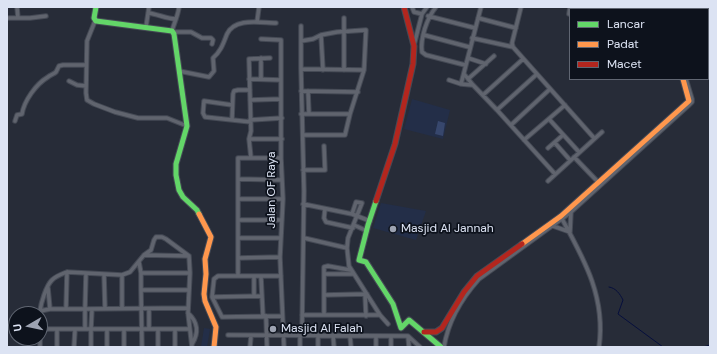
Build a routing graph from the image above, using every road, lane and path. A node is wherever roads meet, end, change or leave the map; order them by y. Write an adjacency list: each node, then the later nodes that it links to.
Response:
1 (17, 7): 17 (street)
2 (96, 7): 21 (street)
3 (149, 7): 12 (street)
4 (179, 7): 20 (street)
5 (259, 7): 22 (street)
6 (404, 7): 36 (street)
7 (412, 7): 13 (street)
8 (427, 7): 13 (street)
9 (436, 7): 15 (street)
10 (480, 7): 19 (street)
11 (520, 7): 27 (street)
12 (148, 13): 20 (street); 25 (street)
13 (422, 14): 36 (street)
14 (46, 16): 17 (street)
15 (428, 16): 26 (street); 31 (street)
16 (7, 18): 17 (street)
17 (18, 18)
18 (344, 18): 28 (street)
19 (478, 18): 26 (street); 27 (street)
20 (176, 19): 29 (street)
21 (95, 21): 25 (street); 45 (street)
22 (257, 22): 23 (street); 51 (street)
23 (276, 23)
24 (301, 26): 34 (street)
25 (146, 27): 29 (street)
26 (475, 28): 33 (street)
27 (516, 28): 38 (street)
28 (344, 31): 30 (street); 49 (street); 50 (street)
29 (173, 32): 35 (street); 51 (street)
30 (322, 35): 34 (street); 48 (street)
31 (424, 35): 37 (street); 46 (street)
32 (261, 38): 57 (street, Jalan OF Raya)
33 (472, 38): 37 (street); 38 (street)
34 (301, 41): 47 (street)
35 (212, 44)
36 (414, 46): 120 (street)
37 (470, 47): 42 (street)
38 (513, 47): 43 (street)
39 (494, 56): 44 (street)
40 (261, 58): 41 (street); 54 (street); 55 (street)
41 (270, 58)
42 (468, 58): 44 (street); 46 (street)
43 (523, 59): 53 (street); 70 (street)
44 (486, 64): 56 (street)
45 (86, 65): 64 (street); 84 (street)
46 (465, 65): 52 (street)
47 (301, 69): 48 (street); 67 (street)
48 (323, 70): 49 (street)
49 (344, 70): 50 (street)
50 (364, 70): 69 (street)
51 (179, 71): 85 (street)
52 (464, 74): 56 (street); 62 (street)
53 (537, 74): 65 (street); 76 (street)
54 (249, 79): 55 (street); 66 (street)
55 (261, 79): 57 (street)
56 (468, 79): 63 (street)
57 (281, 80): 71 (street, Jalan OF Raya)
58 (449, 80): 62 (street)
59 (683, 80): 73 (street)
60 (686, 80): 73 (street)
61 (69, 81): 64 (street)
62 (461, 84): 63 (street)
63 (473, 85): 70 (street)
64 (86, 86): 85 (street)
65 (550, 89): 75 (street); 86 (street)
66 (250, 90): 72 (street); 74 (street)
67 (301, 91): 68 (street); 77 (street)
68 (308, 91): 69 (street); 78 (street)
69 (358, 92): 79 (street)
70 (483, 95): 76 (street)
71 (281, 99): 72 (street); 80 (street, Jalan OF Raya)
72 (250, 100): 83 (street)
73 (690, 102): 107 (street)
74 (232, 105): 82 (street); 82 (street)
75 (565, 105): 81 (street); 90 (street)
76 (497, 110): 86 (street)
77 (301, 114): 78 (street); 88 (street)
78 (310, 114): 79 (street)
79 (350, 114): 88 (street)
80 (282, 118): 83 (street); 92 (street, Jalan OF Raya)
81 (549, 119): 89 (street); 93 (street)
82 (232, 120): 83 (street)
83 (250, 121): 91 (street)
84 (15, 122)
85 (187, 126): 209 (street)
86 (511, 126): 93 (street)
87 (602, 132): 90 (street)
88 (303, 135): 102 (street)
89 (563, 135): 94 (street); 97 (street)
90 (594, 138): 97 (street)
91 (249, 139): 92 (street); 99 (street)
92 (282, 139): 100 (street, Jalan OF Raya)
93 (524, 140): 103 (street)
94 (555, 143): 96 (street); 101 (street)
95 (324, 146): 102 (street)
96 (548, 148)
97 (579, 152): 98 (street)
98 (574, 157): 101 (street); 107 (street)
99 (250, 158): 100 (street); 104 (street)
100 (281, 158): 105 (street, Jalan OF Raya)
101 (570, 160): 103 (street)
102 (303, 170): 111 (street)
103 (555, 174): 106 (street)
104 (239, 180): 105 (street); 108 (street)
105 (282, 180): 110 (street, Jalan OF Raya)
106 (548, 181)
107 (600, 184): 113 (street); 116 (street)
108 (239, 199): 109 (street); 117 (street)
109 (274, 200): 110 (street); 118 (street)
110 (283, 200): 119 (street, Jalan OF Raya)
111 (303, 204): 112 (street); 127 (street)
112 (325, 209): 114 (street); 121 (street)
113 (571, 212): 116 (street); 124 (street)
114 (352, 214): 115 (street); 115 (street)
115 (357, 217): 120 (street); 121 (street)
116 (561, 218): 122 (street); 124 (street); 186 (street)
117 (239, 220): 118 (street); 125 (street)
118 (274, 220): 119 (street)
119 (282, 220): 126 (street, Jalan OF Raya)
120 (370, 221): 123 (street)
121 (353, 226): 123 (street); 128 (street)
122 (553, 226): 124 (street); 188 (street)
123 (367, 231): 187 (street)
124 (570, 232): 222 (street)
125 (238, 238): 126 (street); 132 (street)
126 (281, 238): 131 (street, Jalan OF Raya)
127 (304, 238): 128 (street); 169 (street)
128 (347, 248): 134 (street)
129 (144, 255): 130 (street); 130 (street); 133 (street)
130 (189, 256): 137 (street)
131 (280, 257): 132 (street); 144 (street, Jalan OF Raya)
132 (238, 258): 143 (street)
133 (139, 262): 136 (street); 142 (street)
134 (350, 270): 140 (street); 141 (street)
135 (67, 272): 138 (street); 147 (street); 162 (street)
136 (141, 273): 137 (street); 148 (street)
137 (190, 273): 149 (street)
138 (86, 274): 139 (street); 156 (street)
139 (104, 274): 142 (street); 157 (street)
140 (324, 274): 141 (street); 151 (street)
141 (353, 274): 150 (street)
142 (122, 275): 158 (street)
143 (238, 276): 145 (street); 154 (street)
144 (281, 276): 146 (street); 168 (street, Jalan OF Raya)
145 (254, 277): 146 (street); 152 (street)
146 (261, 277): 153 (street)
147 (48, 287): 155 (street); 161 (street)
148 (141, 290): 149 (street); 159 (street)
149 (189, 290): 160 (street)
150 (366, 294): 151 (street); 170 (street); 171 (street)
151 (324, 295): 166 (street)
152 (254, 296): 153 (street); 154 (street)
153 (262, 296): 167 (street)
154 (212, 297): 167 (street)
155 (40, 306)
156 (85, 308): 162 (street); 163 (street); 175 (street)
157 (105, 308): 158 (street); 163 (street)
158 (122, 308): 159 (street)
159 (142, 308): 164 (street); 178 (street)
160 (188, 308): 164 (street); 165 (street)
161 (50, 309): 162 (street)
162 (66, 309)
163 (92, 309): 176 (street)
164 (149, 309): 179 (street)
165 (188, 313): 182 (street); 200 (street)
166 (324, 315): 169 (street); 170 (street)
167 (265, 316): 168 (street); 190 (street)
168 (282, 316): 191 (street, Jalan OF Raya)
169 (302, 316): 185 (street)
170 (366, 316): 171 (street)
171 (380, 316): 172 (street)
172 (388, 324)
173 (48, 329): 174 (street)
174 (57, 329): 183 (street); 201 (street)
175 (85, 329): 176 (street); 183 (street)
176 (91, 329): 177 (street); 203 (street)
177 (107, 329): 184 (street); 204 (street)
178 (142, 329): 179 (street); 184 (street); 206 (street)
179 (148, 329): 180 (street)
180 (158, 329): 181 (street); 207 (street)
181 (175, 329): 182 (street); 208 (street)
182 (189, 329): 200 (street)
183 (75, 330): 202 (street)
184 (124, 330): 205 (street)
185 (302, 330)
186 (440, 330): 187 (street); 188 (street)
187 (424, 332): 221 (street)
188 (446, 334): 221 (street)
189 (228, 335): 195 (street)
190 (267, 335): 191 (street); 195 (street); 211 (street)
191 (283, 335): 192 (street); 212 (street, Jalan OF Raya)
192 (300, 335): 193 (street); 213 (street)
193 (318, 335): 194 (street); 214 (street)
194 (333, 335): 196 (street); 215 (street)
195 (250, 336): 210 (street)
196 (350, 336): 197 (street); 216 (street)
197 (376, 336): 198 (street); 217 (street)
198 (391, 336): 199 (street); 218 (street)
199 (408, 336): 219 (street); 220 (street)
200 (192, 346)
201 (57, 347)
202 (74, 347)
203 (91, 347)
204 (107, 347)
205 (124, 347)
206 (142, 347)
207 (158, 347)
208 (175, 347)
209 (214, 347)
210 (250, 347)
211 (267, 347)
212 (284, 347)
213 (300, 347)
214 (318, 347)
215 (334, 347)
216 (351, 347)
217 (376, 347)
218 (391, 347)
219 (409, 347)
220 (420, 347)
221 (443, 347)
222 (599, 347)

